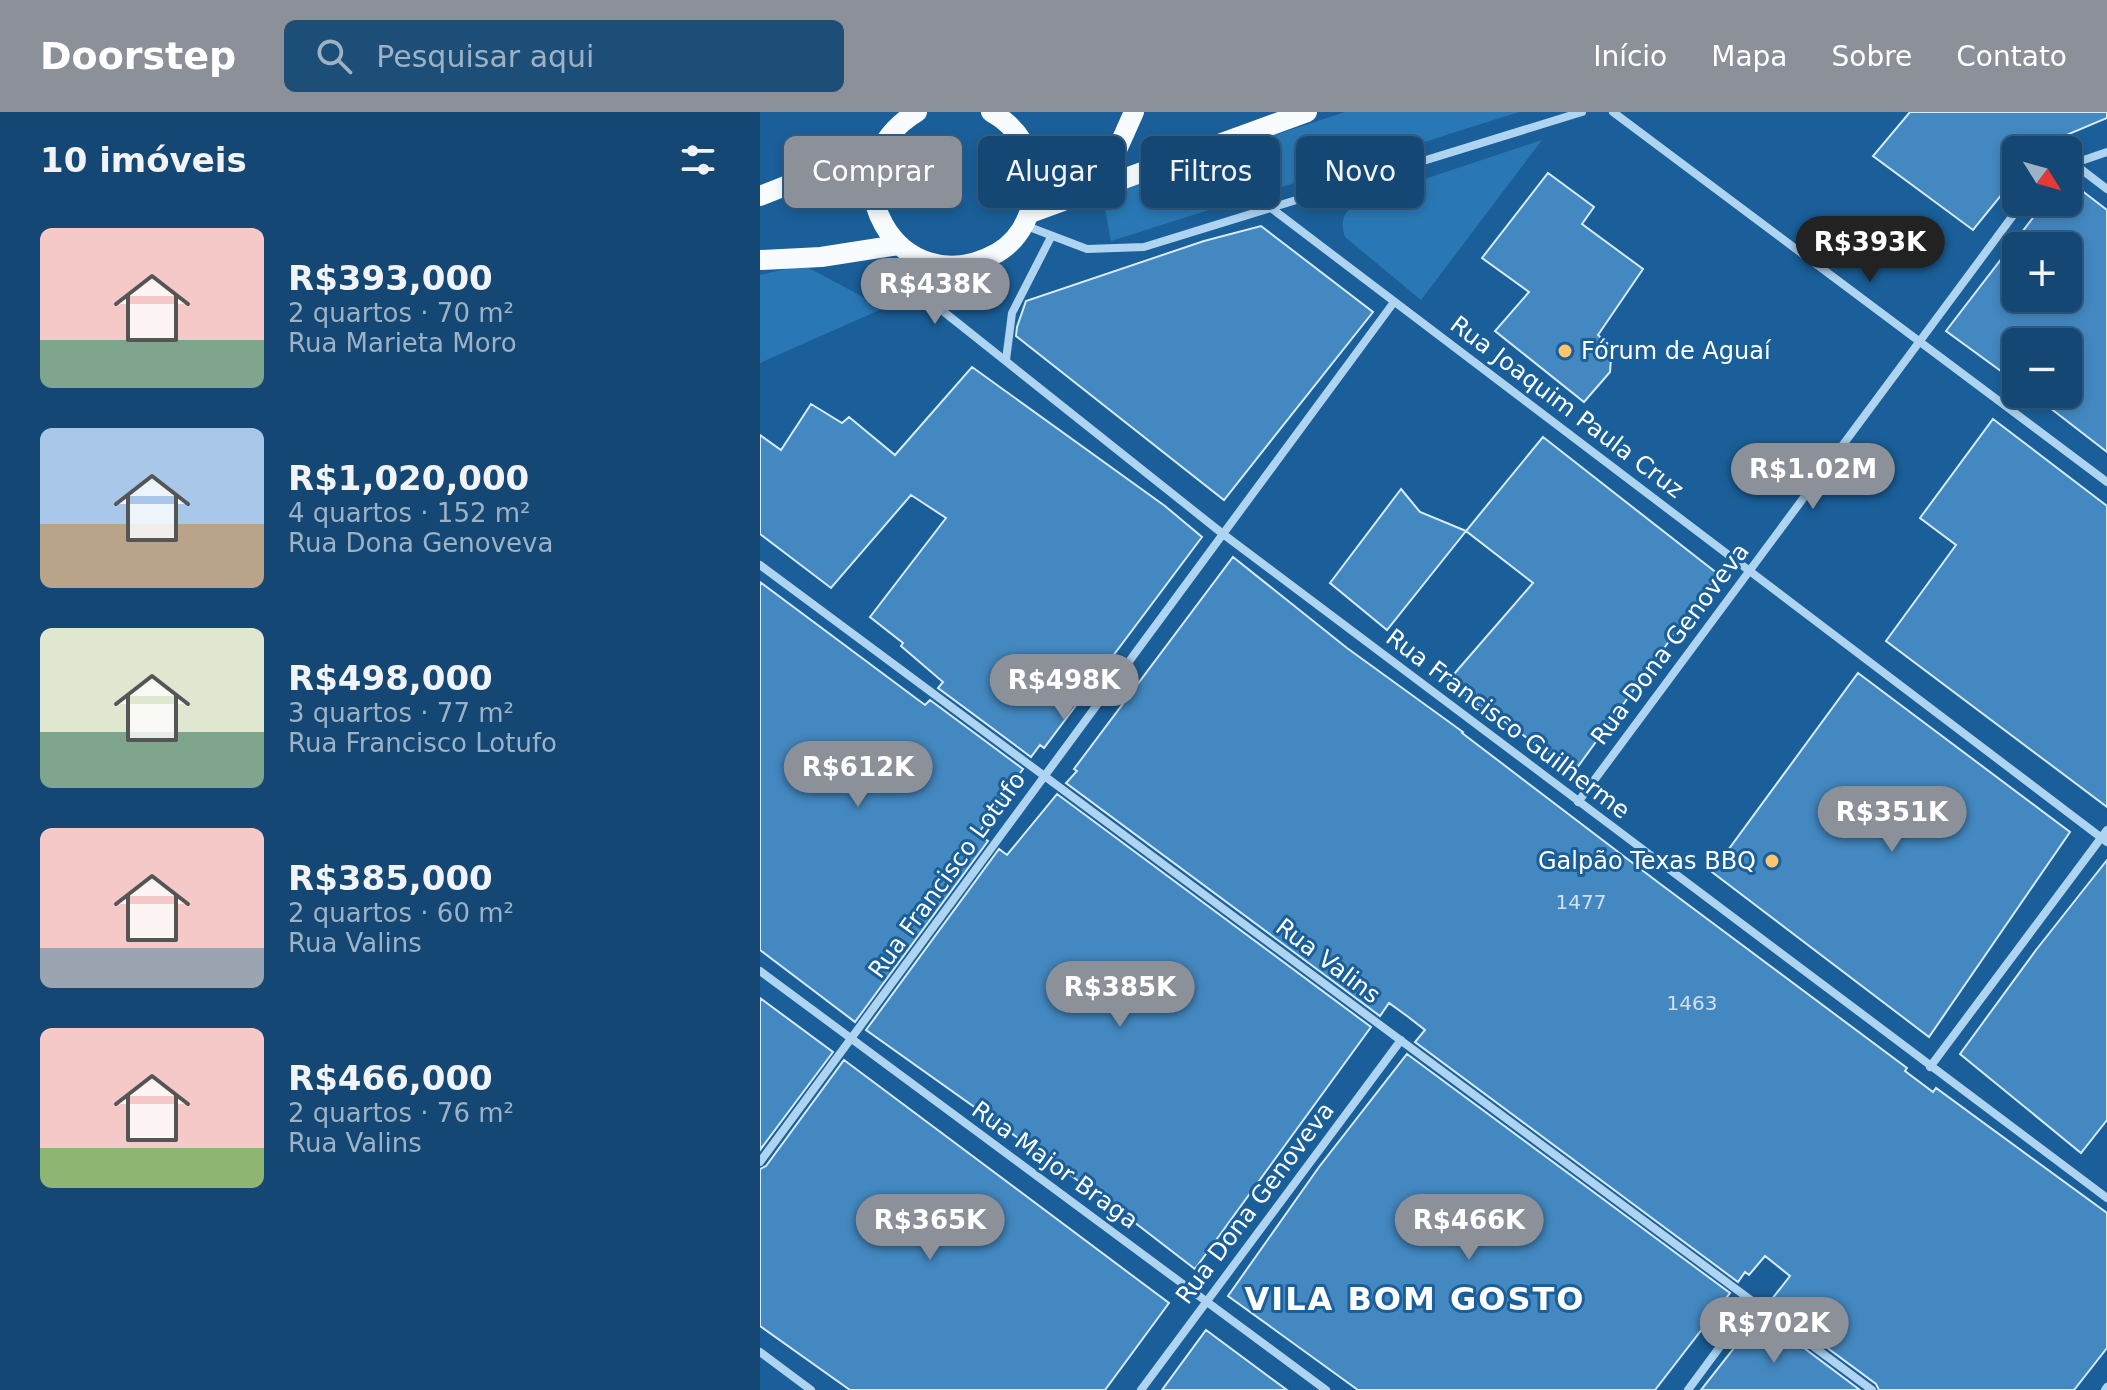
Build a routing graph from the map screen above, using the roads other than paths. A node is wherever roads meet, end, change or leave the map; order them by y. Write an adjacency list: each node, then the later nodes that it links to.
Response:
1 (917, 112): 7 (main road)
2 (991, 112): 21 (main road)
3 (1134, 112): 8 (main road)
4 (1307, 112): 12 (main road)
5 (1582, 112): 16 (street)
6 (1613, 112): 26 (street)
7 (890, 136)
8 (1123, 136)
9 (2107, 152): 10 (street)
10 (2082, 160)
11 (2082, 172): 14 (street)
12 (1125, 179)
13 (784, 186): 15 (main road)
14 (2107, 189)
15 (760, 196)
16 (1280, 205)
17 (876, 208): 23 (main road)
18 (1053, 208): 21 (main road)
19 (1271, 208): 22 (street); 25 (street, Rua Joaquim Paula Cruz)
20 (2013, 216): 26 (street, Rua Dona Genoveva)
21 (1027, 219): 22 (street); 23 (main road)
22 (1051, 237): 27 (street)
23 (903, 249): 24 (main road); 27 (street, Rua Francisco Guilherme)
24 (760, 260)
25 (1394, 302): 29 (street, Rua Francisco Lotufo); 31 (street, Rua Joaquim Paula Cruz)
26 (1919, 342): 28 (street); 31 (street, Rua Dona Genoveva)
27 (1006, 360): 29 (street, Rua Francisco Guilherme)
28 (2107, 482)
29 (1223, 534): 32 (street, Rua Francisco Lotufo); 33 (street, Rua Francisco Guilherme)
30 (761, 569): 32 (street, Rua Valins)
31 (1749, 571): 33 (street, Rua Dona Genoveva); 34 (street, Rua Joaquim Paula Cruz)
32 (1044, 776): 36 (street, Rua Francisco Lotufo); 37 (street, Rua Valins)
33 (1578, 802): 38 (street, Rua Francisco Guilherme)
34 (2105, 837): 38 (street)
35 (760, 971): 36 (street, Rua Major Braga)
36 (851, 1040): 39 (street, Rua Francisco Lotufo); 41 (street, Rua Major Braga)
37 (1401, 1040): 41 (street, Rua Dona Genoveva); 42 (street, Rua Valins)
38 (1930, 1067): 40 (street, Rua Francisco Guilherme)
39 (760, 1162)
40 (2107, 1198)
41 (1207, 1302): 45 (street, Rua Dona Genoveva); 46 (street, Rua Major Braga)
42 (1753, 1302): 47 (street); 48 (street, Rua Valins)
43 (760, 1352): 44 (street)
44 (811, 1390)
45 (1141, 1390)
46 (1326, 1390)
47 (1688, 1390)
48 (1872, 1390)

